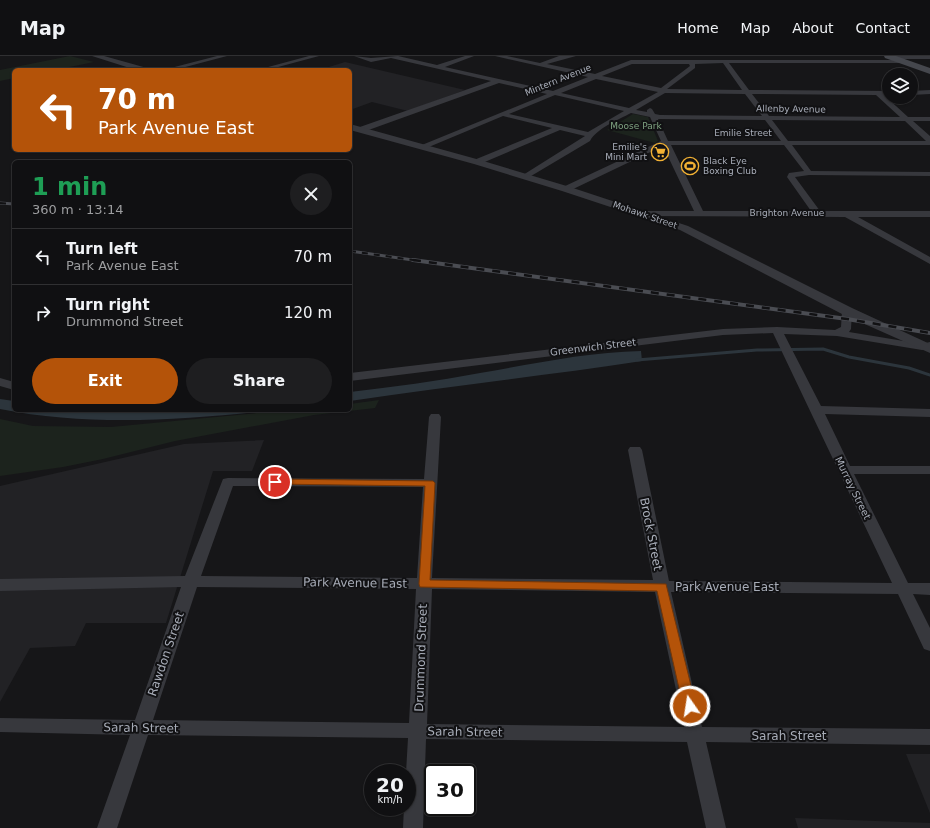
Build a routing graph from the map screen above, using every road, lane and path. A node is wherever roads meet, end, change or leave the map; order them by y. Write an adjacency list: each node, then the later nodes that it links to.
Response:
1 (96, 56): 20 (street)
2 (224, 56): 21 (street)
3 (316, 56): 22 (street)
4 (357, 56): 5 (street)
5 (394, 56): 19 (street, Allenby Avenue)
6 (471, 56): 19 (street)
7 (498, 56): 18 (street)
8 (573, 56): 18 (street)
9 (644, 56): 13 (street)
10 (765, 56): 16 (street)
11 (890, 57): 12 (street); 17 (main road)
12 (930, 57)
13 (649, 58): 14 (street, Mintern Avenue); 24 (street, Mintern Avenue)
14 (692, 61): 15 (street, Mintern Avenue); 26 (street)
15 (724, 61): 16 (street, Mintern Avenue); 27 (street)
16 (776, 61): 17 (street, Mintern Avenue)
17 (901, 61): 23 (main road)
18 (540, 64): 24 (street)
19 (438, 67): 25 (street, Allenby Avenue)
20 (137, 68)
21 (174, 68)
22 (268, 68)
23 (930, 71)
24 (594, 76): 26 (street); 30 (street, Mintern Avenue)
25 (497, 81): 30 (street, Allenby Avenue); 41 (street)
26 (664, 91): 27 (street); 33 (street)
27 (748, 92): 31 (street); 37 (street)
28 (918, 92): 29 (street)
29 (930, 92)
30 (552, 93): 34 (street, Allenby Avenue); 35 (street, Mintern Avenue)
31 (878, 93): 32 (street); 38 (street)
32 (882, 93)
33 (646, 101): 34 (street); 36 (street)
34 (629, 110): 36 (street, Allenby Avenue); 42 (street)
35 (501, 114): 40 (street); 46 (street, Mintern Avenue)
36 (652, 115): 37 (street, Allenby Avenue); 44 (street)
37 (768, 117): 38 (street, Allenby Avenue); 45 (street)
38 (907, 119): 39 (street, Allenby Avenue); 43 (street)
39 (930, 119)
40 (559, 128): 42 (street); 47 (street)
41 (355, 129): 46 (street, Mohawk Street)
42 (589, 135): 50 (street)
43 (930, 142): 45 (street, Emilie Street)
44 (664, 143): 45 (street, Emilie Street); 51 (street, Emilie Street); 52 (street)
45 (786, 143): 48 (street)
46 (421, 147): 47 (street, Mohawk Street)
47 (477, 162): 50 (street, Mohawk Street)
48 (809, 173): 49 (street); 53 (street)
49 (930, 174)
50 (526, 177): 51 (street, Mohawk Street)
51 (566, 189): 54 (street, Mohawk Street)
52 (698, 213): 53 (street, Brighton Avenue); 54 (street, Brighton Avenue)
53 (817, 213): 55 (street, Brighton Avenue)
54 (644, 214): 58 (street, Mohawk Street)
55 (846, 214): 56 (street, Brighton Avenue); 57 (street)
56 (930, 214)
57 (930, 261)
58 (847, 311): 60 (street); 61 (street, Mohawk Street)
59 (778, 333): 60 (street, Greenwich Street); 62 (street, Greenwich Street); 65 (street, Murray Street)
60 (837, 333): 61 (street, Greenwich Street)
61 (927, 347)
62 (352, 377)
63 (0, 382): 64 (street)
64 (12, 385)
65 (817, 410): 66 (street); 69 (street, Murray Street)
66 (930, 413)
67 (435, 417): 71 (street, Drummond Street)
68 (634, 450): 75 (street, Brock Street)
69 (844, 470): 70 (street); 76 (street, Murray Street)
70 (930, 470)
71 (430, 483): 72 (street, Rawdon Street); 73 (street, Drummond Street)
72 (191, 581): 73 (street, Park Avenue East); 74 (street, Park Avenue East); 80 (street, Rawdon Street)
73 (424, 584): 75 (street, Park Avenue East); 81 (street, Drummond Street)
74 (0, 585)
75 (662, 587): 76 (street, Park Avenue East); 82 (street, Brock Street)
76 (902, 588): 77 (street, Park Avenue East); 78 (street, Murray Street)
77 (930, 589)
78 (930, 645)
79 (0, 725): 80 (street, Sarah Street)
80 (142, 728): 81 (street, Sarah Street); 84 (street, Rawdon Street)
81 (418, 731): 82 (street, Sarah Street); 85 (street, Drummond Street)
82 (696, 735): 83 (street, Sarah Street); 86 (street, Brock Street)
83 (930, 737)
84 (107, 828)
85 (413, 828)
86 (716, 828)

